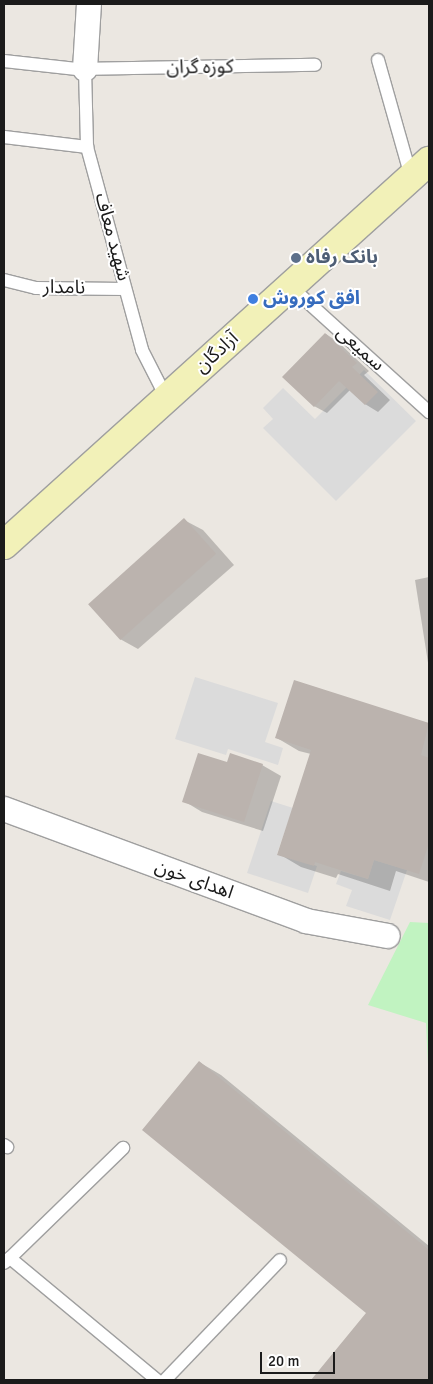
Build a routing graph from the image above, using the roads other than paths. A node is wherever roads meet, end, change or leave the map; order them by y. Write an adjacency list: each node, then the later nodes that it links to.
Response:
1 (89, 4): 5 (street)
2 (378, 60): 8 (lane)
3 (4, 61): 5 (lane, کوزه گران)
4 (316, 65): 5 (lane, کوزه گران)
5 (85, 69): 7 (lane, شهید معاف)
6 (4, 137): 7 (lane)
7 (87, 147): 11 (lane, شهید معاف)
8 (420, 169): 10 (main road, آزادگان)
9 (4, 280): 11 (lane, نامدار)
10 (290, 286): 12 (main road, آزادگان); 13 (lane, سمیعی)
11 (125, 289): 12 (lane, شهید معاف)
12 (167, 399): 14 (main road, آزادگان)
13 (429, 412)
14 (4, 545)
15 (4, 809): 16 (street, اهدای خون)
16 (388, 936)
17 (123, 1148): 18 (lane)
18 (7, 1260): 20 (lane)
19 (280, 1260): 21 (lane)
20 (157, 1380)
21 (165, 1380)

